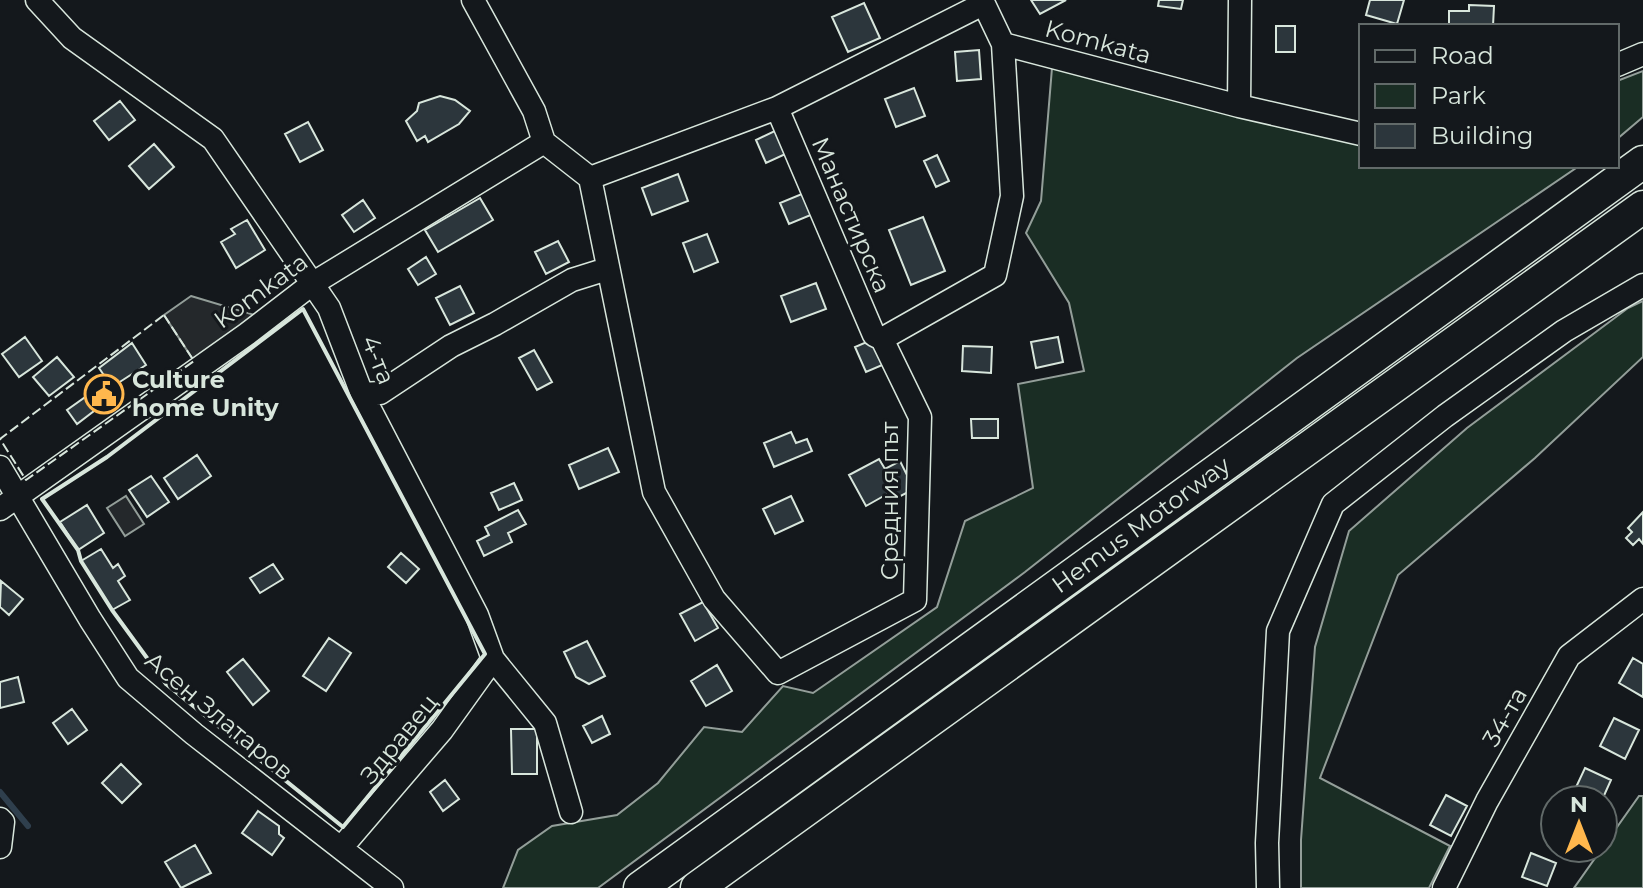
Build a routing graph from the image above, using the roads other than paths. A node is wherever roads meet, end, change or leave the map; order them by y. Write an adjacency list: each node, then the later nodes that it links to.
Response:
1 (37, 0): 16 (street, 4-та)
2 (473, 0): 11 (street)
3 (1240, 0): 8 (street)
4 (983, 2): 5 (street); 9 (street)
5 (1003, 44): 8 (street, Komkata); 18 (street)
6 (1643, 54): 7 (street)
7 (1619, 64)
8 (1239, 106): 10 (street, Komkata)
9 (777, 108): 13 (street); 18 (street, Манастирска)
10 (1359, 134)
11 (544, 142): 13 (street); 16 (street, Komkata)
12 (1643, 162): 29 (highway, Hemus Motorway)
13 (590, 178): 15 (street, Средния път)
14 (1643, 207): 30 (highway, Hemus Motorway)
15 (607, 269): 18 (street, Средния път); 19 (street)
16 (312, 284): 19 (street, 4-та); 21 (street, Komkata)
17 (1643, 285): 31 (street)
18 (882, 339)
19 (362, 394): 23 (street, 4-та)
20 (0, 467): 21 (street, Асен Златаров)
21 (9, 503): 27 (street, Асен Златаров)
22 (1643, 599): 32 (street, 34-та)
23 (493, 659): 24 (street, 4-та); 27 (street, Здравец)
24 (571, 812)
25 (0, 819): 26 (street)
26 (0, 847)
27 (341, 848): 28 (street, Асен Златаров)
28 (392, 888)
29 (640, 888)
30 (697, 888)
31 (1268, 888)
32 (1444, 888)

